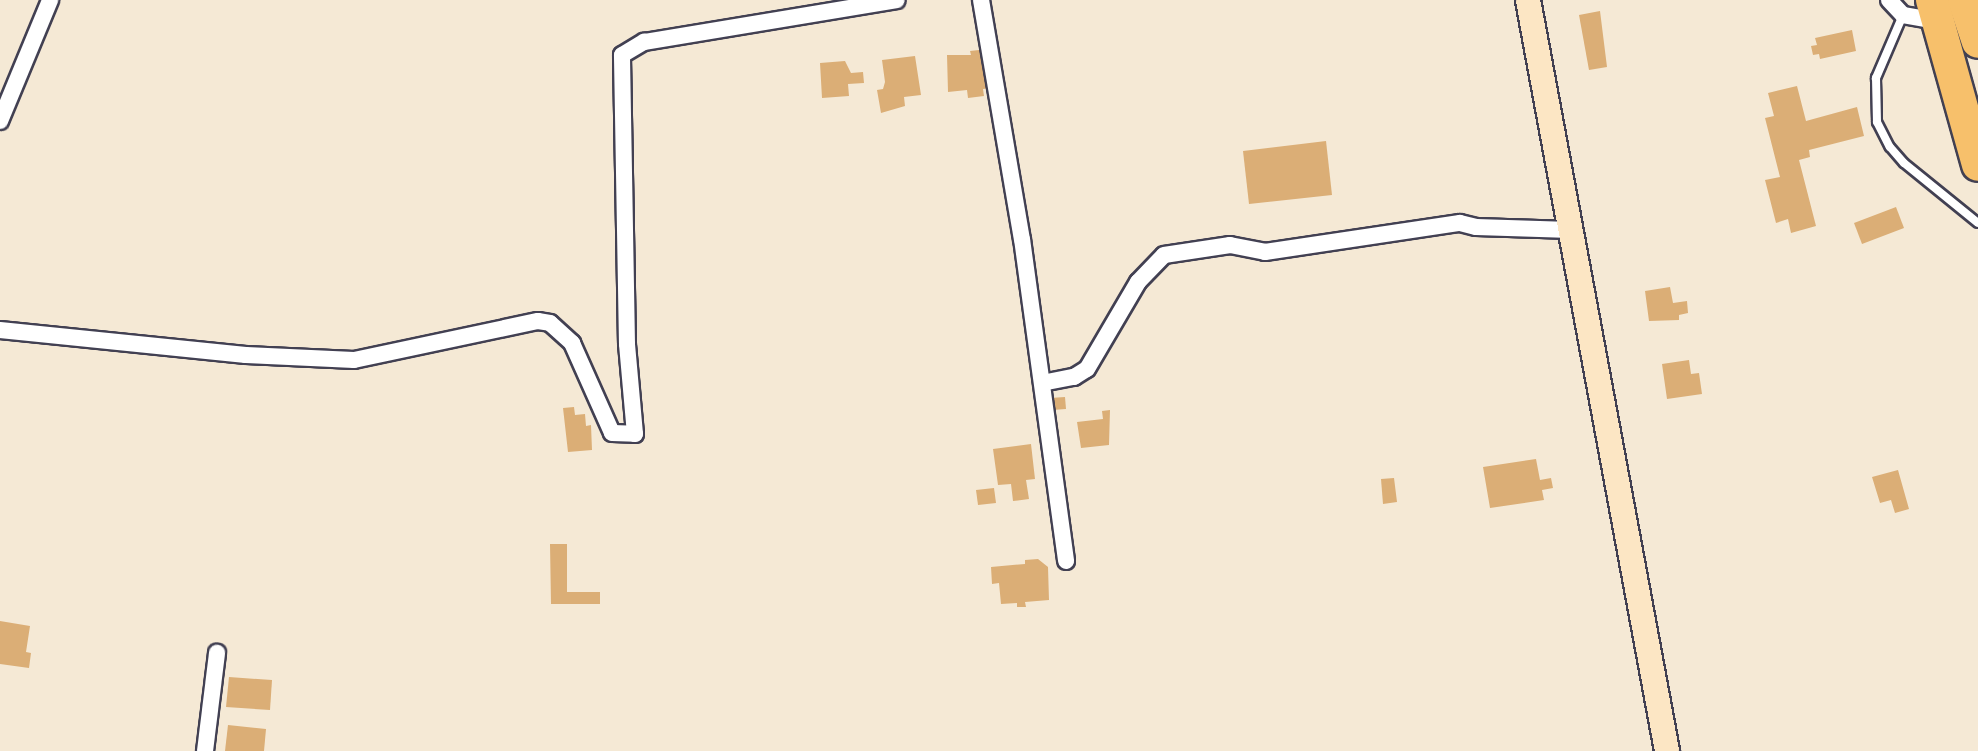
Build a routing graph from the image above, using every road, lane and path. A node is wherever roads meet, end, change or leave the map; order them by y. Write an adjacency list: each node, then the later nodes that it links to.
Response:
1 (50, 0): 10 (street)
2 (897, 0): 14 (street)
3 (981, 0): 15 (street)
4 (1528, 0): 13 (street)
5 (1889, 0): 8 (street)
6 (1964, 0): 9 (highway)
7 (1935, 10): 8 (street); 11 (highway)
8 (1903, 15): 12 (lane)
9 (1978, 42)
10 (0, 121)
11 (1978, 165)
12 (1978, 223)
13 (1571, 230): 15 (street); 19 (street)
14 (0, 330)
15 (1042, 383): 16 (street)
16 (1066, 561)
17 (217, 653): 18 (street)
18 (205, 751)
19 (1667, 751)

